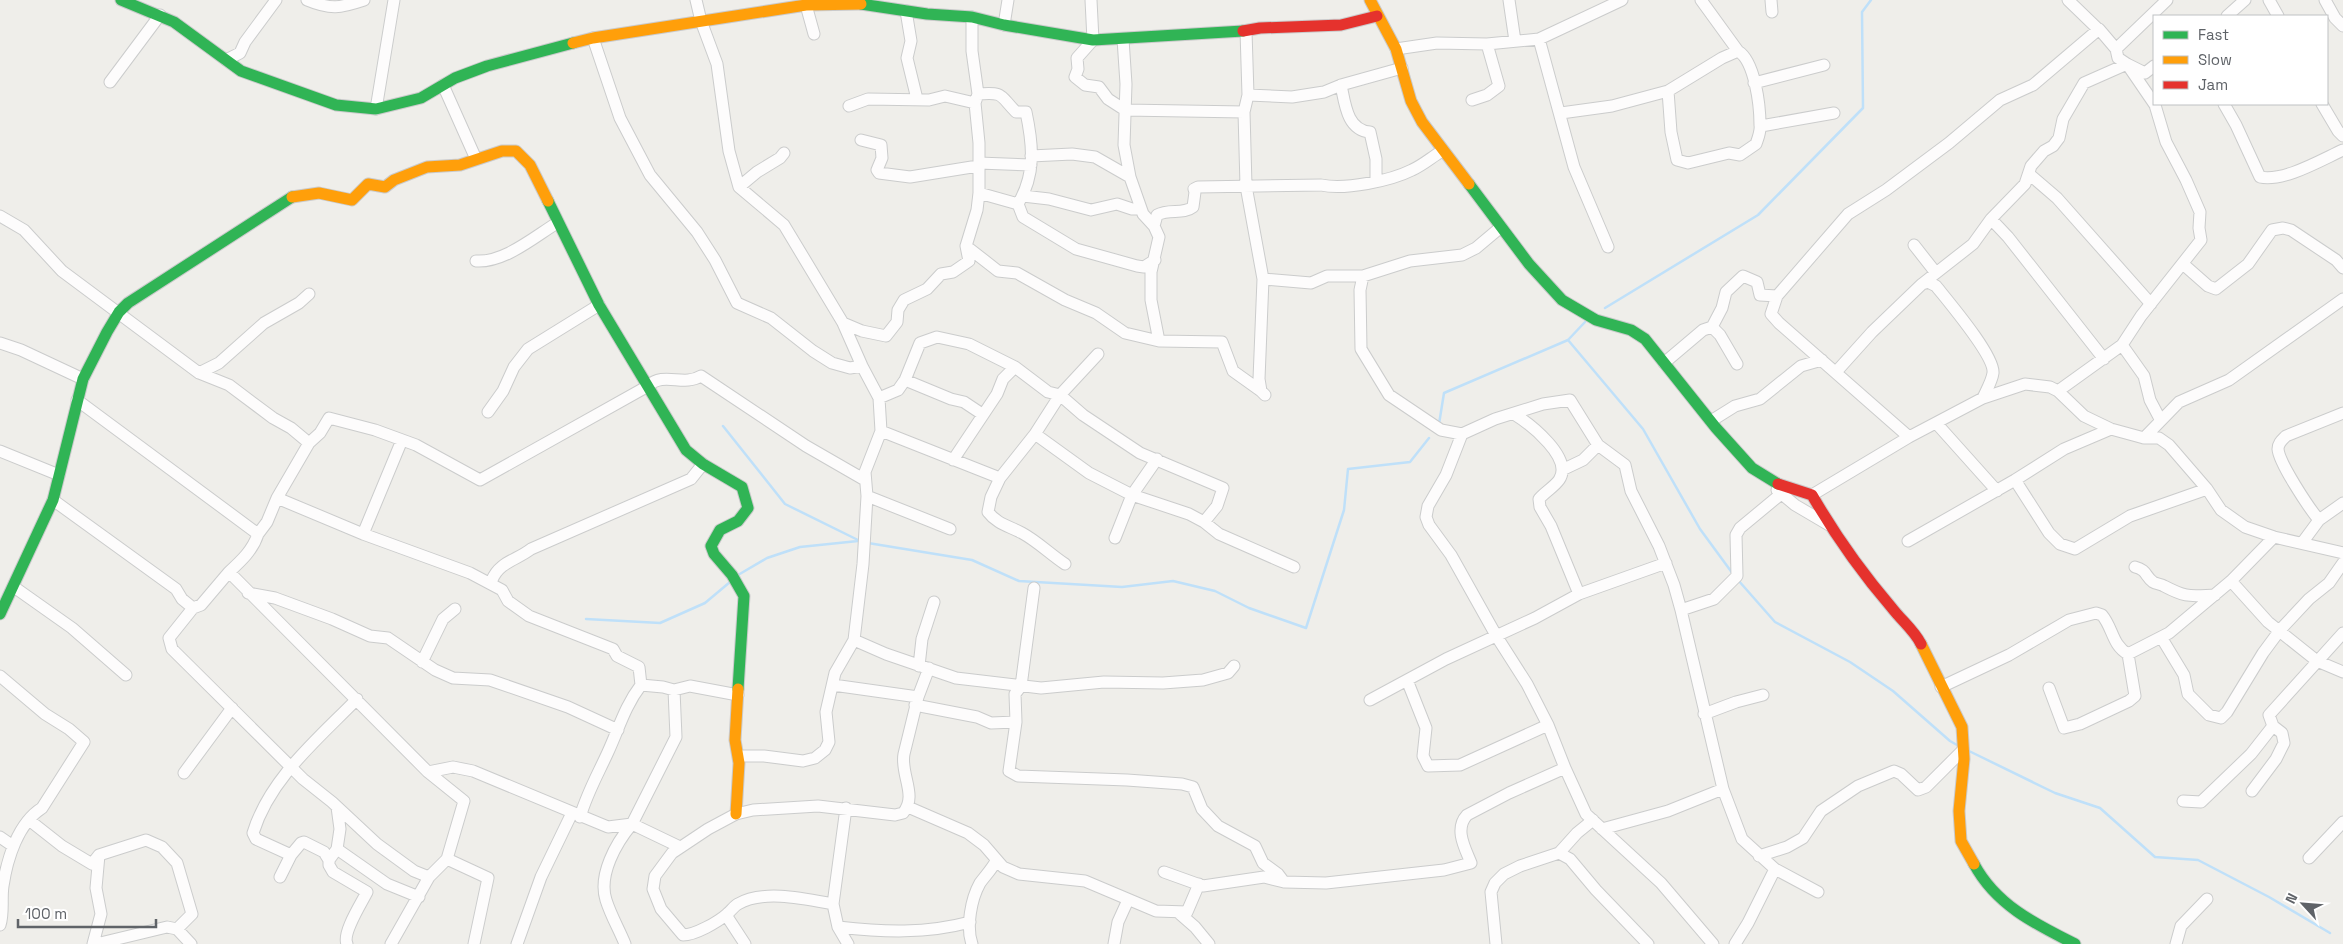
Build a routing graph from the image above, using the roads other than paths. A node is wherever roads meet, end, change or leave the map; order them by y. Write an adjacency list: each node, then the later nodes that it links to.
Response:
1 (121, 0): 19 (street)
2 (276, 0): 43 (street)
3 (307, 0): 4 (street)
4 (364, 0)
5 (394, 0): 62 (street)
6 (696, 0): 28 (street)
7 (1008, 0): 29 (street)
8 (1090, 0): 37 (street)
9 (1370, 0): 26 (street)
10 (1509, 0): 38 (street)
11 (1622, 0): 36 (street)
12 (1701, 0): 42 (street)
13 (2068, 0): 31 (street)
14 (2166, 0): 40 (street)
15 (2245, 0): 24 (street)
16 (2269, 0): 25 (street)
17 (2326, 0): 30 (street)
18 (860, 2): 21 (street); 22 (street)
19 (148, 4): 23 (street)
20 (769, 5): 21 (street); 28 (street)
21 (806, 5): 33 (street)
22 (906, 11): 27 (street); 54 (street)
23 (160, 15): 43 (street); 48 (street)
24 (2228, 15)
25 (2277, 15)
26 (1377, 16): 32 (street); 41 (street)
27 (972, 17): 29 (street); 55 (street)
28 (701, 21): 34 (street); 80 (street)
29 (1004, 25): 37 (street)
30 (2343, 26)
31 (2099, 30): 40 (street); 101 (street)
32 (1246, 31): 35 (street); 53 (street)
33 (814, 34)
34 (593, 38): 50 (street); 116 (street)
35 (1123, 39): 37 (street); 63 (street)
36 (1540, 39): 38 (street); 65 (street)
37 (1093, 40): 63 (street)
38 (1515, 41): 39 (street)
39 (1487, 44): 41 (street); 56 (street)
40 (2116, 48): 44 (street)
41 (1396, 49): 47 (street)
42 (1738, 51): 49 (street); 52 (street)
43 (226, 60): 62 (street)
44 (2128, 64): 46 (street); 57 (street); 76 (street)
45 (1824, 65): 49 (street)
46 (2153, 67)
47 (1402, 68): 51 (street); 71 (street)
48 (110, 82)
49 (1754, 83): 67 (street)
50 (443, 85): 62 (street); 73 (street)
51 (1341, 85): 53 (street); 78 (street)
52 (1668, 91): 65 (street); 67 (street)
53 (1248, 95): 64 (street)
54 (917, 98): 55 (street); 61 (street)
55 (977, 99): 74 (street); 75 (street)
56 (1472, 100)
57 (2153, 102)
58 (2155, 105): 94 (street)
59 (2225, 105): 70 (street)
60 (2323, 105): 68 (street)
61 (849, 106)
62 (376, 109)
63 (1125, 110): 64 (street); 77 (street)
64 (1244, 112): 79 (street)
65 (1560, 113): 91 (street)
66 (1834, 113): 67 (street)
67 (1761, 126)
68 (2343, 136)
69 (861, 140): 75 (street)
70 (2343, 150)
71 (1442, 151): 78 (street); 88 (street)
72 (784, 153): 80 (street)
73 (476, 159): 86 (street); 105 (street)
74 (1031, 161): 75 (street); 77 (street); 82 (street)
75 (979, 164): 81 (street)
76 (2029, 174): 85 (street); 103 (street)
77 (1130, 177): 83 (street)
78 (1376, 181): 79 (street)
79 (1246, 186): 87 (street); 98 (street)
80 (739, 187): 106 (street)
81 (979, 193): 82 (street); 90 (street)
82 (1020, 200): 83 (street); 92 (street)
83 (1141, 209): 87 (street)
84 (0, 216): 105 (street)
85 (1991, 219): 96 (street); 112 (street)
86 (557, 223): 93 (street); 104 (street)
87 (1154, 226): 92 (street)
88 (1501, 227): 97 (street); 114 (street)
89 (1914, 245): 96 (street)
90 (966, 246): 106 (street); 108 (street)
91 (1608, 247)
92 (1155, 260): 108 (street)
93 (476, 261)
94 (2183, 264): 95 (street); 103 (street)
95 (2343, 268)
96 (1936, 273): 99 (street)
97 (1363, 276): 98 (street); 138 (street)
98 (1263, 279): 108 (street)
99 (1922, 284): 118 (street); 126 (street)
100 (309, 294): 119 (street)
101 (1777, 296): 107 (street); 113 (street)
102 (2343, 299): 132 (street)
103 (2151, 304): 110 (street)
104 (599, 305): 122 (street); 128 (street)
105 (119, 312): 119 (street); 120 (street)
106 (843, 323): 116 (street)
107 (1712, 328): 114 (street); 115 (street)
108 (1159, 341)
109 (0, 343): 120 (street)
110 (2122, 345): 112 (street); 132 (street)
111 (1098, 354): 124 (street)
112 (2104, 359): 123 (street)
113 (1822, 360): 118 (street); 133 (street)
114 (1664, 363): 133 (street)
115 (1737, 364)
116 (862, 366): 125 (street)
117 (1015, 367): 121 (street); 124 (street); 130 (street)
118 (1836, 372): 139 (street)
119 (199, 373): 142 (street)
120 (83, 380): 127 (street)
121 (905, 380): 125 (street); 130 (street)
122 (648, 386): 141 (street); 147 (street); 152 (street)
123 (2058, 391): 126 (street); 135 (street)
124 (1060, 395): 137 (street); 145 (street)
125 (879, 398): 136 (street)
126 (1983, 398): 134 (street)
127 (77, 400): 149 (street); 167 (street)
128 (488, 412)
129 (2343, 413): 163 (street)
130 (982, 414): 146 (street)
131 (1514, 414): 138 (street); 143 (street); 148 (street)
132 (2160, 419): 140 (street)
133 (1711, 421): 151 (street)
134 (1937, 424): 139 (street); 155 (street)
135 (2111, 430): 140 (street); 153 (street)
136 (881, 431): 146 (street); 152 (street)
137 (1035, 434): 150 (street); 157 (street)
138 (1462, 434): 194 (street)
139 (1909, 437): 158 (street)
140 (2144, 438): 154 (street)
141 (402, 440): 142 (street); 168 (street)
142 (308, 443): 160 (street)
143 (1598, 445): 148 (street); 174 (street)
144 (0, 451): 149 (street)
145 (1157, 459): 157 (street); 164 (street)
146 (953, 460): 150 (street)
147 (703, 464): 180 (street); 212 (street)
148 (1562, 470): 185 (street)
149 (59, 475): 161 (street)
150 (1000, 478): 176 (street)
151 (1767, 478): 156 (street); 158 (street)
152 (865, 480): 159 (street)
153 (2015, 480): 154 (street); 155 (street)
154 (2207, 489): 169 (street)
155 (1997, 491): 171 (street)
156 (1781, 494): 165 (street); 190 (street)
157 (1132, 495): 164 (street); 170 (street)
158 (1812, 495): 165 (street)
159 (867, 496): 166 (street); 196 (street)
160 (277, 498): 167 (street); 168 (street)
161 (53, 500): 182 (street); 188 (street)
162 (2343, 503): 163 (street)
163 (2319, 520): 172 (street)
164 (1204, 522): 177 (street)
165 (1829, 525): 209 (street)
166 (950, 529)
167 (258, 534): 179 (street)
168 (363, 534): 180 (street)
169 (2274, 537): 172 (street); 181 (street)
170 (1115, 538)
171 (1908, 542)
172 (2302, 543): 173 (street)
173 (2343, 553)
174 (1666, 563): 185 (street); 190 (street)
175 (2343, 563): 192 (street)
176 (1065, 564)
177 (1294, 567)
178 (2135, 567): 186 (street)
179 (229, 572): 184 (street); 188 (street)
180 (488, 582): 206 (street)
181 (2231, 582): 186 (street); 192 (street)
182 (14, 587): 191 (street); 203 (street)
183 (1034, 588): 208 (street)
184 (248, 592): 198 (street); 214 (street)
185 (1579, 594): 194 (street)
186 (2214, 595): 195 (street)
187 (934, 602): 201 (street)
188 (193, 608): 217 (street)
189 (455, 609): 198 (street)
190 (1681, 610): 218 (street)
191 (0, 614)
192 (2280, 630): 195 (street); 199 (street)
193 (2343, 633): 199 (street)
194 (1496, 637): 205 (street); 220 (street)
195 (2161, 637): 197 (street)
196 (854, 640): 201 (street); 207 (street)
197 (2128, 654): 209 (street); 210 (street)
198 (422, 662): 222 (street)
199 (2317, 662): 202 (street); 221 (street)
200 (1234, 666): 208 (street)
201 (924, 667): 208 (street); 216 (street)
202 (2343, 672)
203 (126, 675)
204 (0, 676): 237 (street)
205 (1407, 680): 215 (street); 220 (street)
206 (641, 685): 211 (street); 222 (street)
207 (833, 685): 216 (street); 224 (street)
208 (1021, 686): 219 (street)
209 (1941, 688): 223 (street)
210 (2049, 688)
211 (674, 690): 212 (street); 240 (street)
212 (738, 695): 224 (street)
213 (1763, 696): 218 (street)
214 (357, 699): 225 (street); 227 (street)
215 (1370, 700)
216 (917, 701): 219 (street); 233 (street)
217 (232, 708): 225 (street); 228 (street)
218 (1704, 714): 229 (street)
219 (1016, 722): 258 (street)
220 (1548, 725): 226 (street)
221 (2273, 726): 230 (street); 231 (street)
222 (618, 730): 236 (street)
223 (1963, 750): 249 (street); 287 (street)
224 (739, 756): 235 (street)
225 (292, 767): 232 (street); 248 (street)
226 (1565, 768): 238 (street); 258 (street)
227 (428, 772): 236 (street); 251 (street)
228 (184, 773)
229 (1723, 789): 241 (street); 249 (street)
230 (2252, 790)
231 (2183, 801)
232 (337, 807): 245 (street); 257 (street)
233 (908, 807): 234 (street); 253 (street)
234 (846, 808): 235 (street); 264 (street)
235 (736, 814): 244 (street)
236 (576, 815): 240 (street); 276 (street)
237 (29, 820): 243 (street); 247 (street)
238 (1593, 820): 241 (street); 246 (street)
239 (2343, 822): 250 (street)
240 (632, 824): 244 (street); 277 (street)
241 (1602, 829): 285 (street)
242 (0, 837): 243 (street)
243 (13, 846): 267 (street)
244 (680, 847): 266 (street)
245 (337, 848): 252 (street); 261 (street)
246 (1559, 853): 283 (street); 284 (street)
247 (99, 855): 270 (street); 272 (street)
248 (291, 856): 252 (street); 256 (street)
249 (1759, 856): 254 (street)
250 (2309, 858)
251 (447, 859): 257 (street); 271 (street)
252 (329, 860): 274 (street)
253 (996, 861): 263 (street); 268 (street)
254 (1775, 869): 260 (street); 286 (street)
255 (1164, 872): 259 (street)
256 (280, 877)
257 (429, 877): 261 (street)
258 (1284, 882): 259 (street)
259 (1199, 884): 265 (street)
260 (1818, 892)
261 (419, 897): 275 (street)
262 (2207, 899): 288 (street)
263 (1128, 900): 265 (street); 281 (street)
264 (833, 904): 266 (street); 269 (street)
265 (1179, 913): 282 (street)
266 (726, 915): 278 (street)
267 (1, 920)
268 (970, 922): 269 (street); 280 (street)
269 (838, 928): 279 (street)
270 (177, 930): 272 (street); 273 (street)
271 (477, 943)
272 (96, 944)
273 (190, 944)
274 (347, 944)
275 (391, 944)
276 (517, 944)
277 (625, 944)
278 (745, 944)
279 (848, 944)
280 (972, 944)
281 (1114, 944)
282 (1209, 944)
283 (1496, 944)
284 (1648, 944)
285 (1713, 944)
286 (1735, 944)
287 (2075, 944)
288 (2176, 944)

